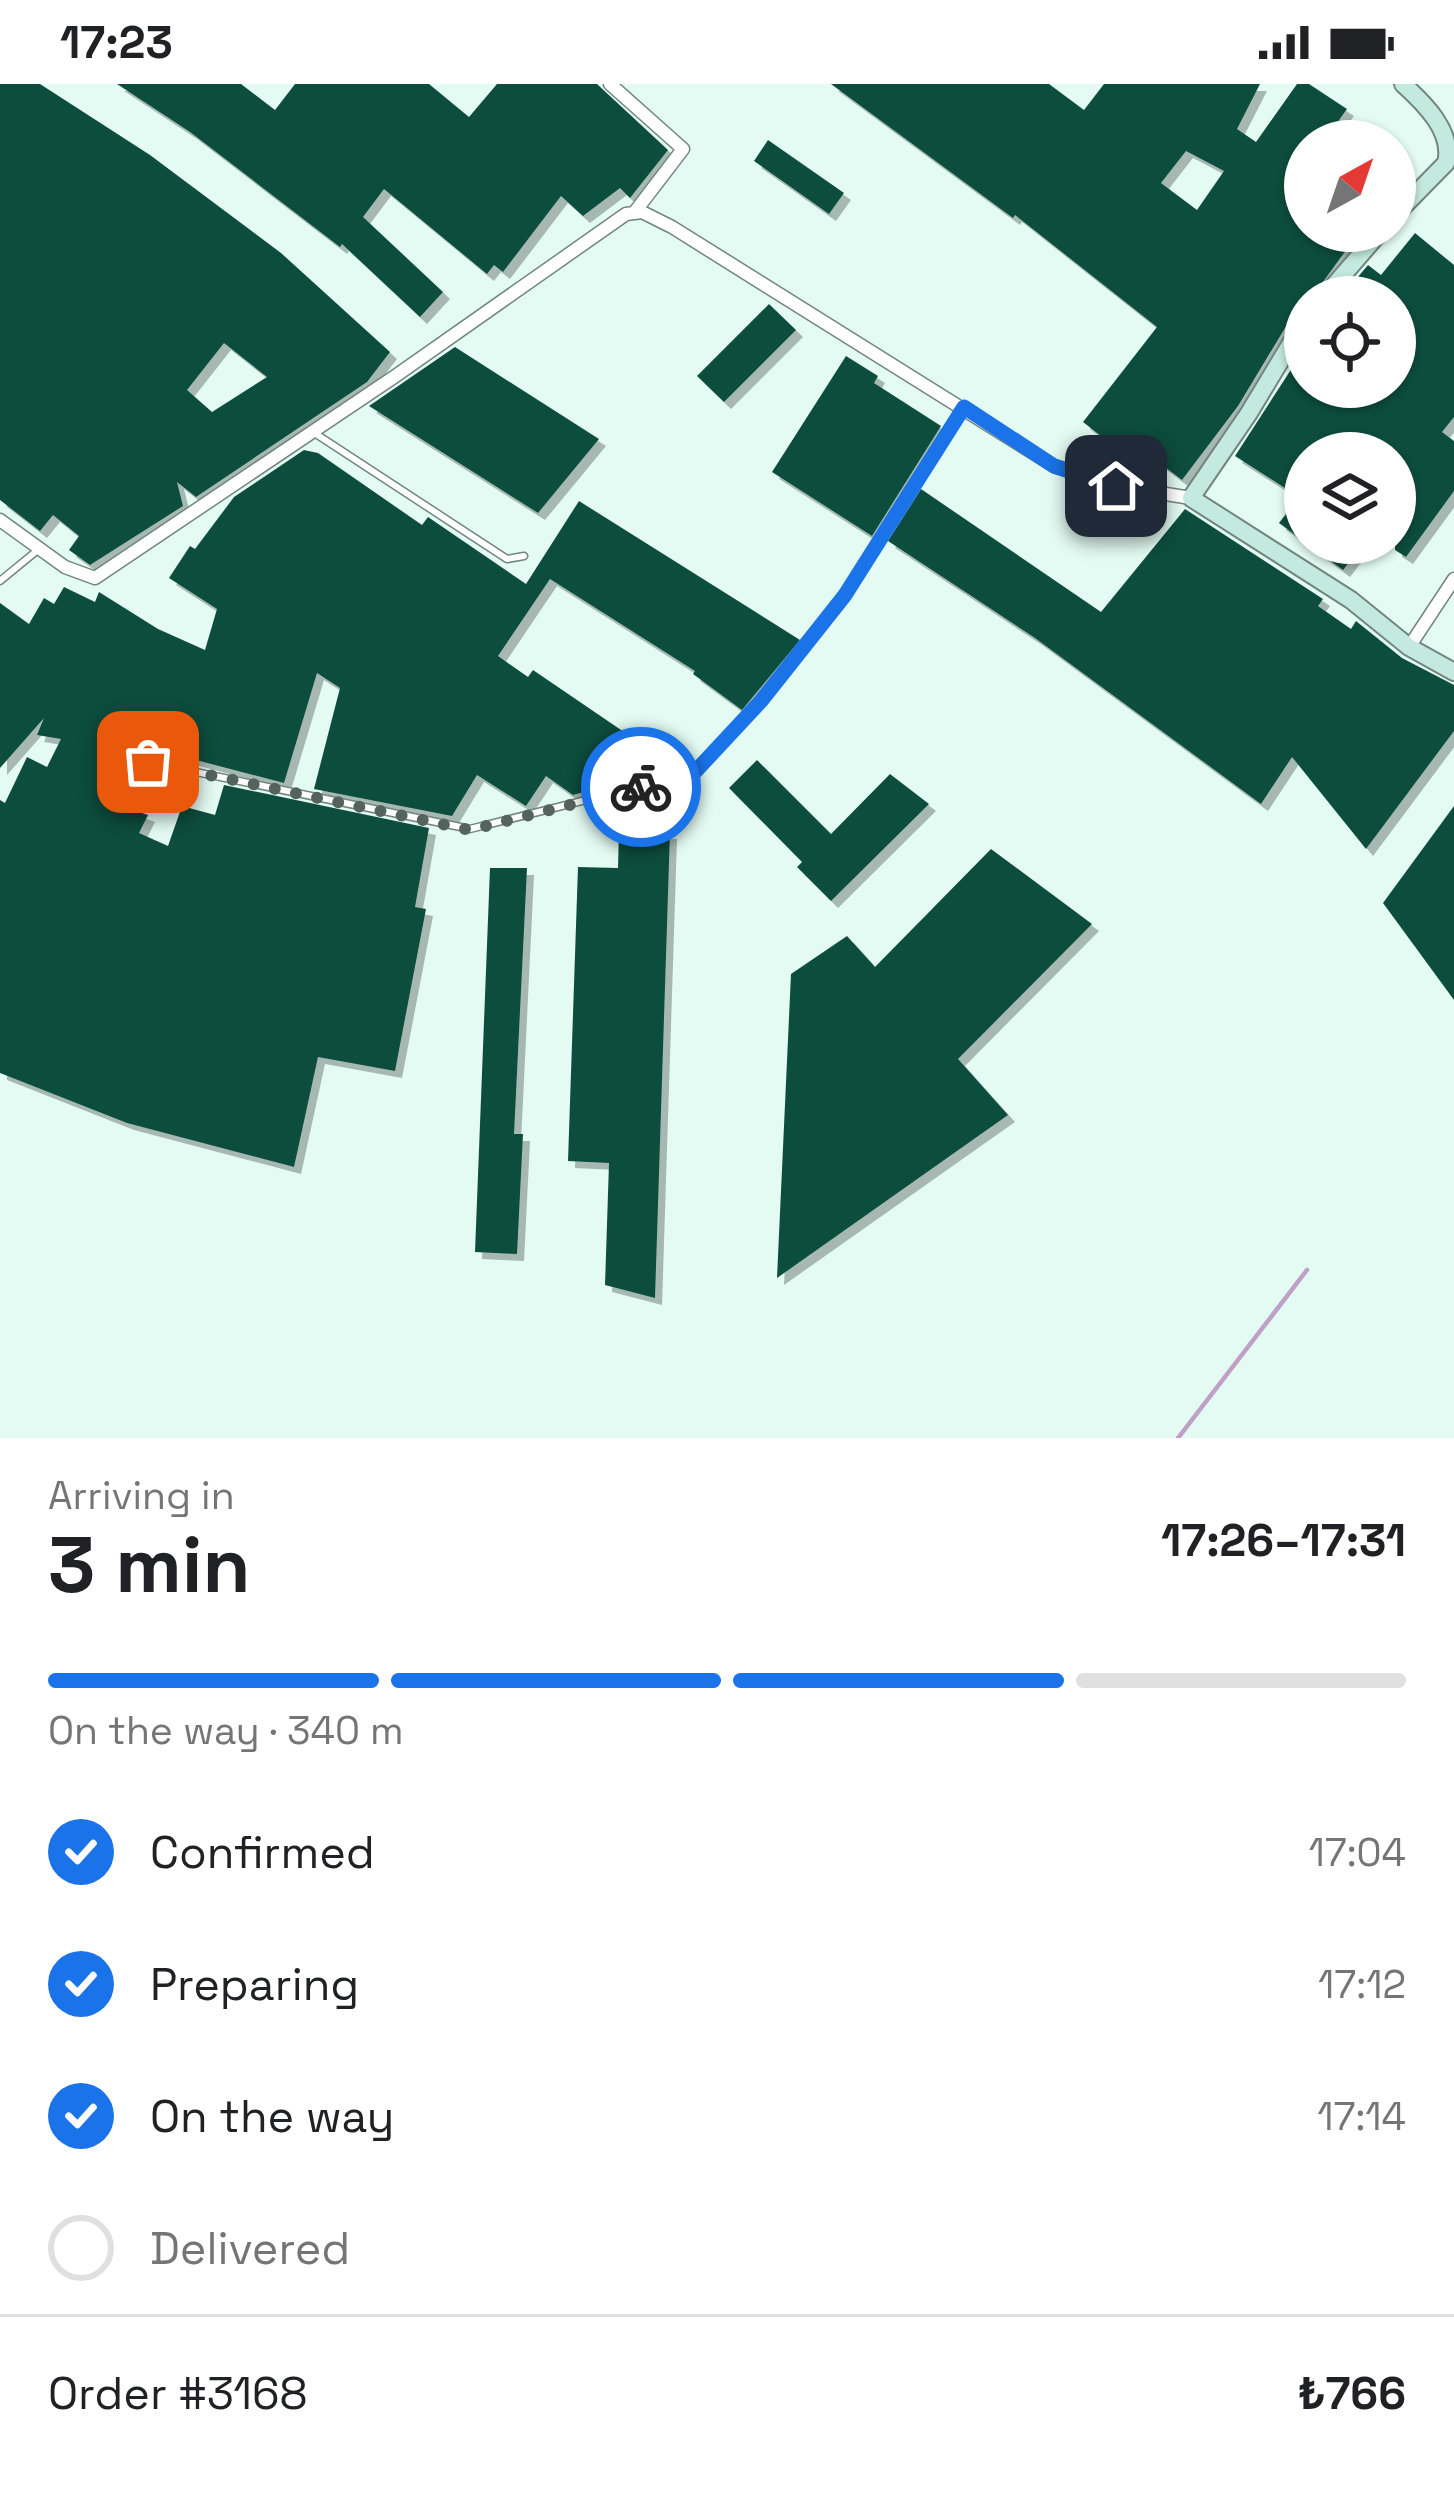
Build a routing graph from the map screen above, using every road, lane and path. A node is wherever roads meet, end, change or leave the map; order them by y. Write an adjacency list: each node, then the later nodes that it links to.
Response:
1 (610, 84): 5 (street)
2 (1403, 84): 3 (street)
3 (1452, 149): 4 (street)
4 (1416, 194)
5 (634, 213): 9 (street); 10 (street)
6 (1363, 252): 7 (street)
7 (1342, 276)
8 (1284, 355): 11 (street)
9 (964, 407): 11 (street); 19 (lane)
10 (313, 432): 13 (street); 14 (lane)
11 (1191, 498): 17 (street)
12 (0, 520): 13 (street)
13 (39, 549): 16 (lane)
14 (524, 556)
15 (1454, 579): 17 (street)
16 (0, 581)
17 (1409, 647): 18 (street)
18 (1454, 672)
19 (148, 762)

